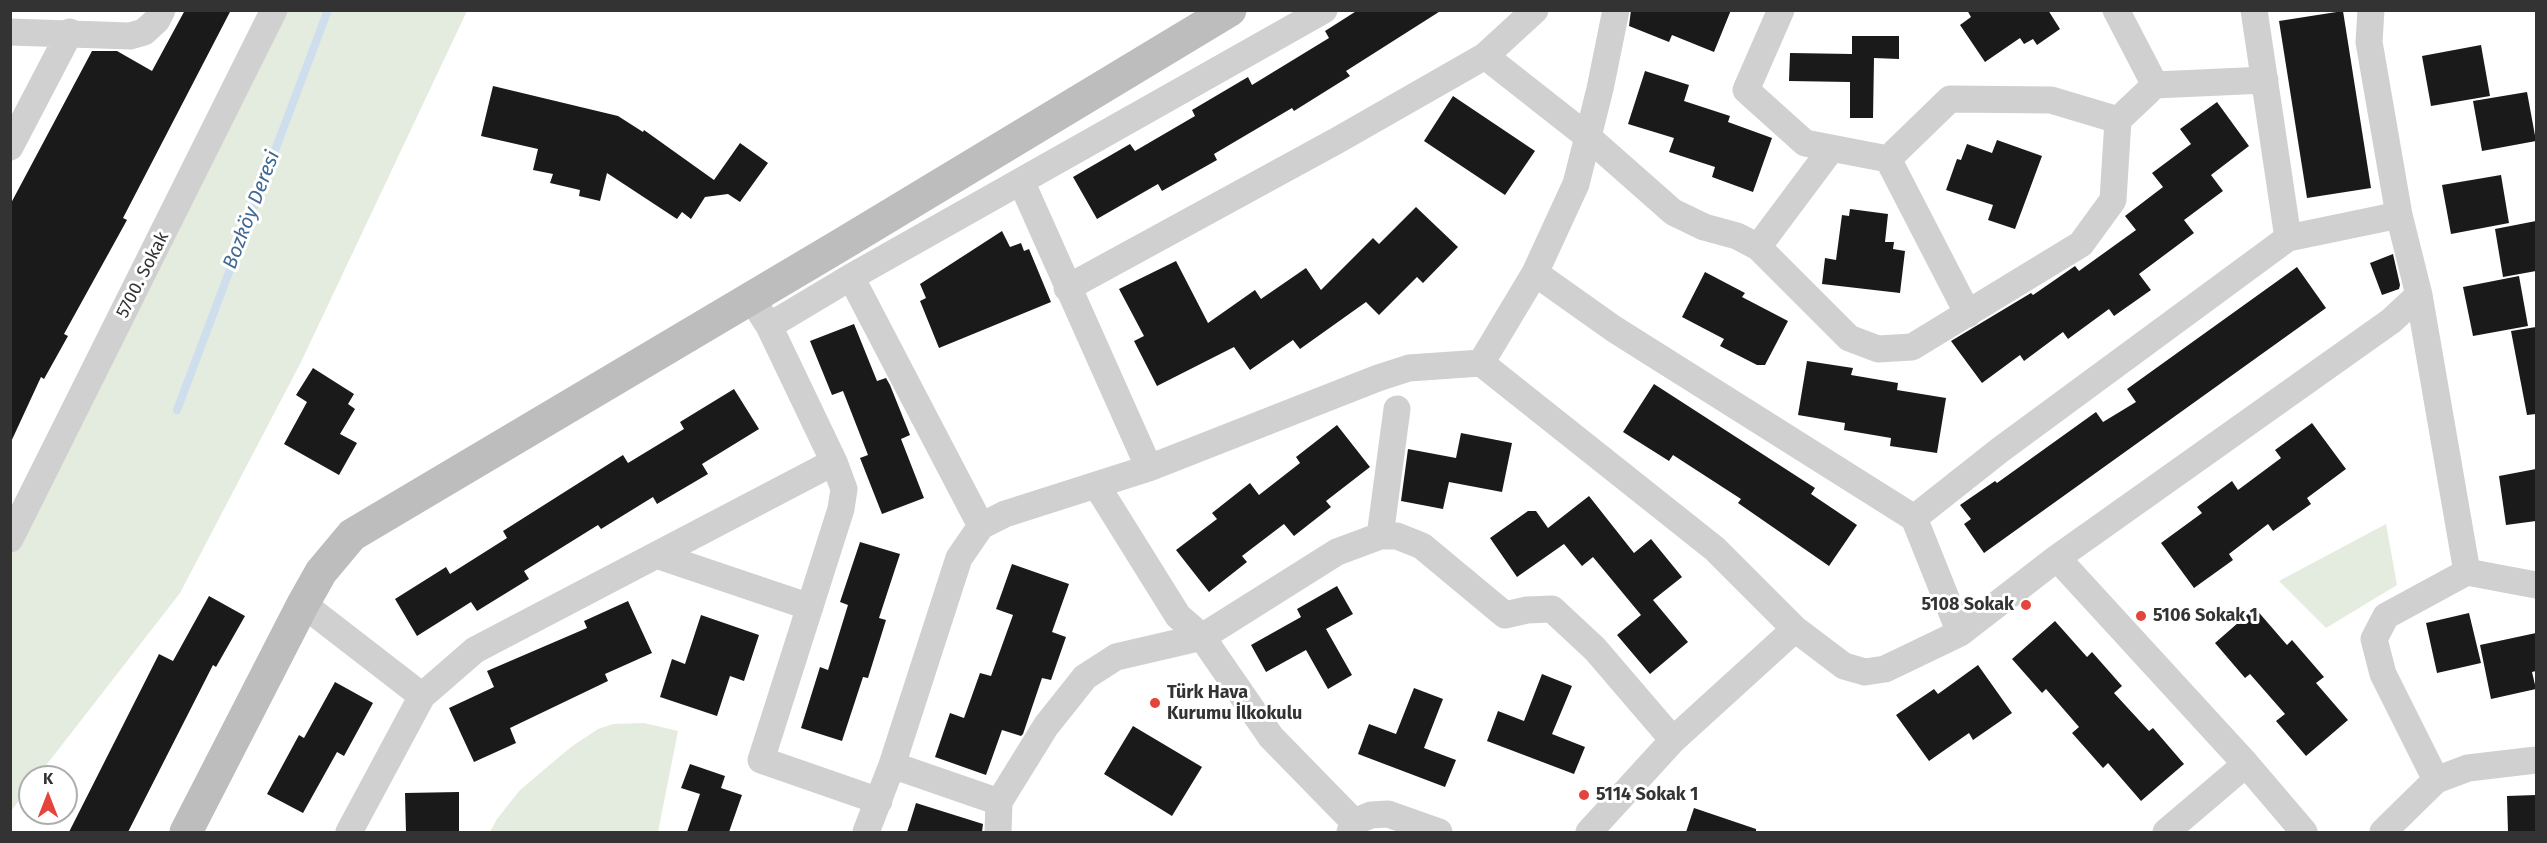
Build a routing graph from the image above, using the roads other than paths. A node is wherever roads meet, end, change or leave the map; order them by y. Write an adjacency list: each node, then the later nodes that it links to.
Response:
1 (162, 10): 12 (street)
2 (274, 10): 40 (street, 5700. Sokak)
3 (1324, 10): 21 (street)
4 (1535, 10): 13 (street)
5 (1616, 10): 18 (street)
6 (1781, 10): 19 (street)
7 (2116, 10): 15 (street)
8 (2254, 10): 14 (street)
9 (2371, 10): 22 (street)
10 (1217, 13): 29 (street)
11 (10, 32): 12 (street)
12 (70, 32): 17 (street)
13 (1485, 56): 18 (street); 27 (street)
14 (2265, 80): 15 (street); 23 (street)
15 (2155, 85): 16 (street)
16 (2118, 120): 20 (street); 30 (street)
17 (14, 132)
18 (1588, 137): 24 (street); 25 (street)
19 (1832, 148): 20 (street); 24 (street)
20 (1888, 159): 30 (street)
21 (1022, 181): 26 (street); 27 (street)
22 (2399, 215): 23 (street); 28 (street)
23 (2288, 238): 37 (street)
24 (1758, 247): 30 (street)
25 (1535, 273): 32 (street); 37 (street)
26 (851, 277): 31 (street); 38 (street)
27 (1067, 288): 35 (street)
28 (2419, 295): 42 (street); 43 (street)
29 (751, 299): 31 (street); 45 (street)
30 (1968, 315)
31 (769, 326): 34 (street)
32 (1481, 363): 35 (street); 47 (street)
33 (1397, 409): 39 (street)
34 (834, 462): 41 (street); 46 (street)
35 (1149, 468): 36 (street)
36 (1097, 486): 38 (street); 49 (street)
37 (1914, 518): 48 (street)
38 (981, 526): 54 (street)
39 (1380, 536): 49 (street); 51 (street)
40 (10, 539)
41 (656, 555): 46 (street); 50 (street)
42 (2057, 558): 48 (street); 53 (street)
43 (2467, 572): 44 (street); 55 (street)
44 (2536, 585)
45 (303, 604): 50 (street); 59 (street)
46 (810, 607): 56 (street)
47 (1795, 629): 48 (street); 51 (street)
48 (1960, 633)
49 (1202, 637): 57 (street); 58 (street)
50 (422, 696): 60 (street)
51 (1673, 740): 64 (street)
52 (2536, 760): 55 (street)
53 (2246, 764): 65 (street); 66 (street)
54 (892, 765): 56 (street); 57 (street)
55 (2436, 780): 67 (street)
56 (879, 801): 61 (street)
57 (999, 802): 62 (street)
58 (1352, 827): 63 (street)
59 (186, 832)
60 (349, 832)
61 (866, 832)
62 (998, 832)
63 (1439, 832)
64 (1589, 832)
65 (2166, 832)
66 (2304, 832)
67 (2383, 832)

